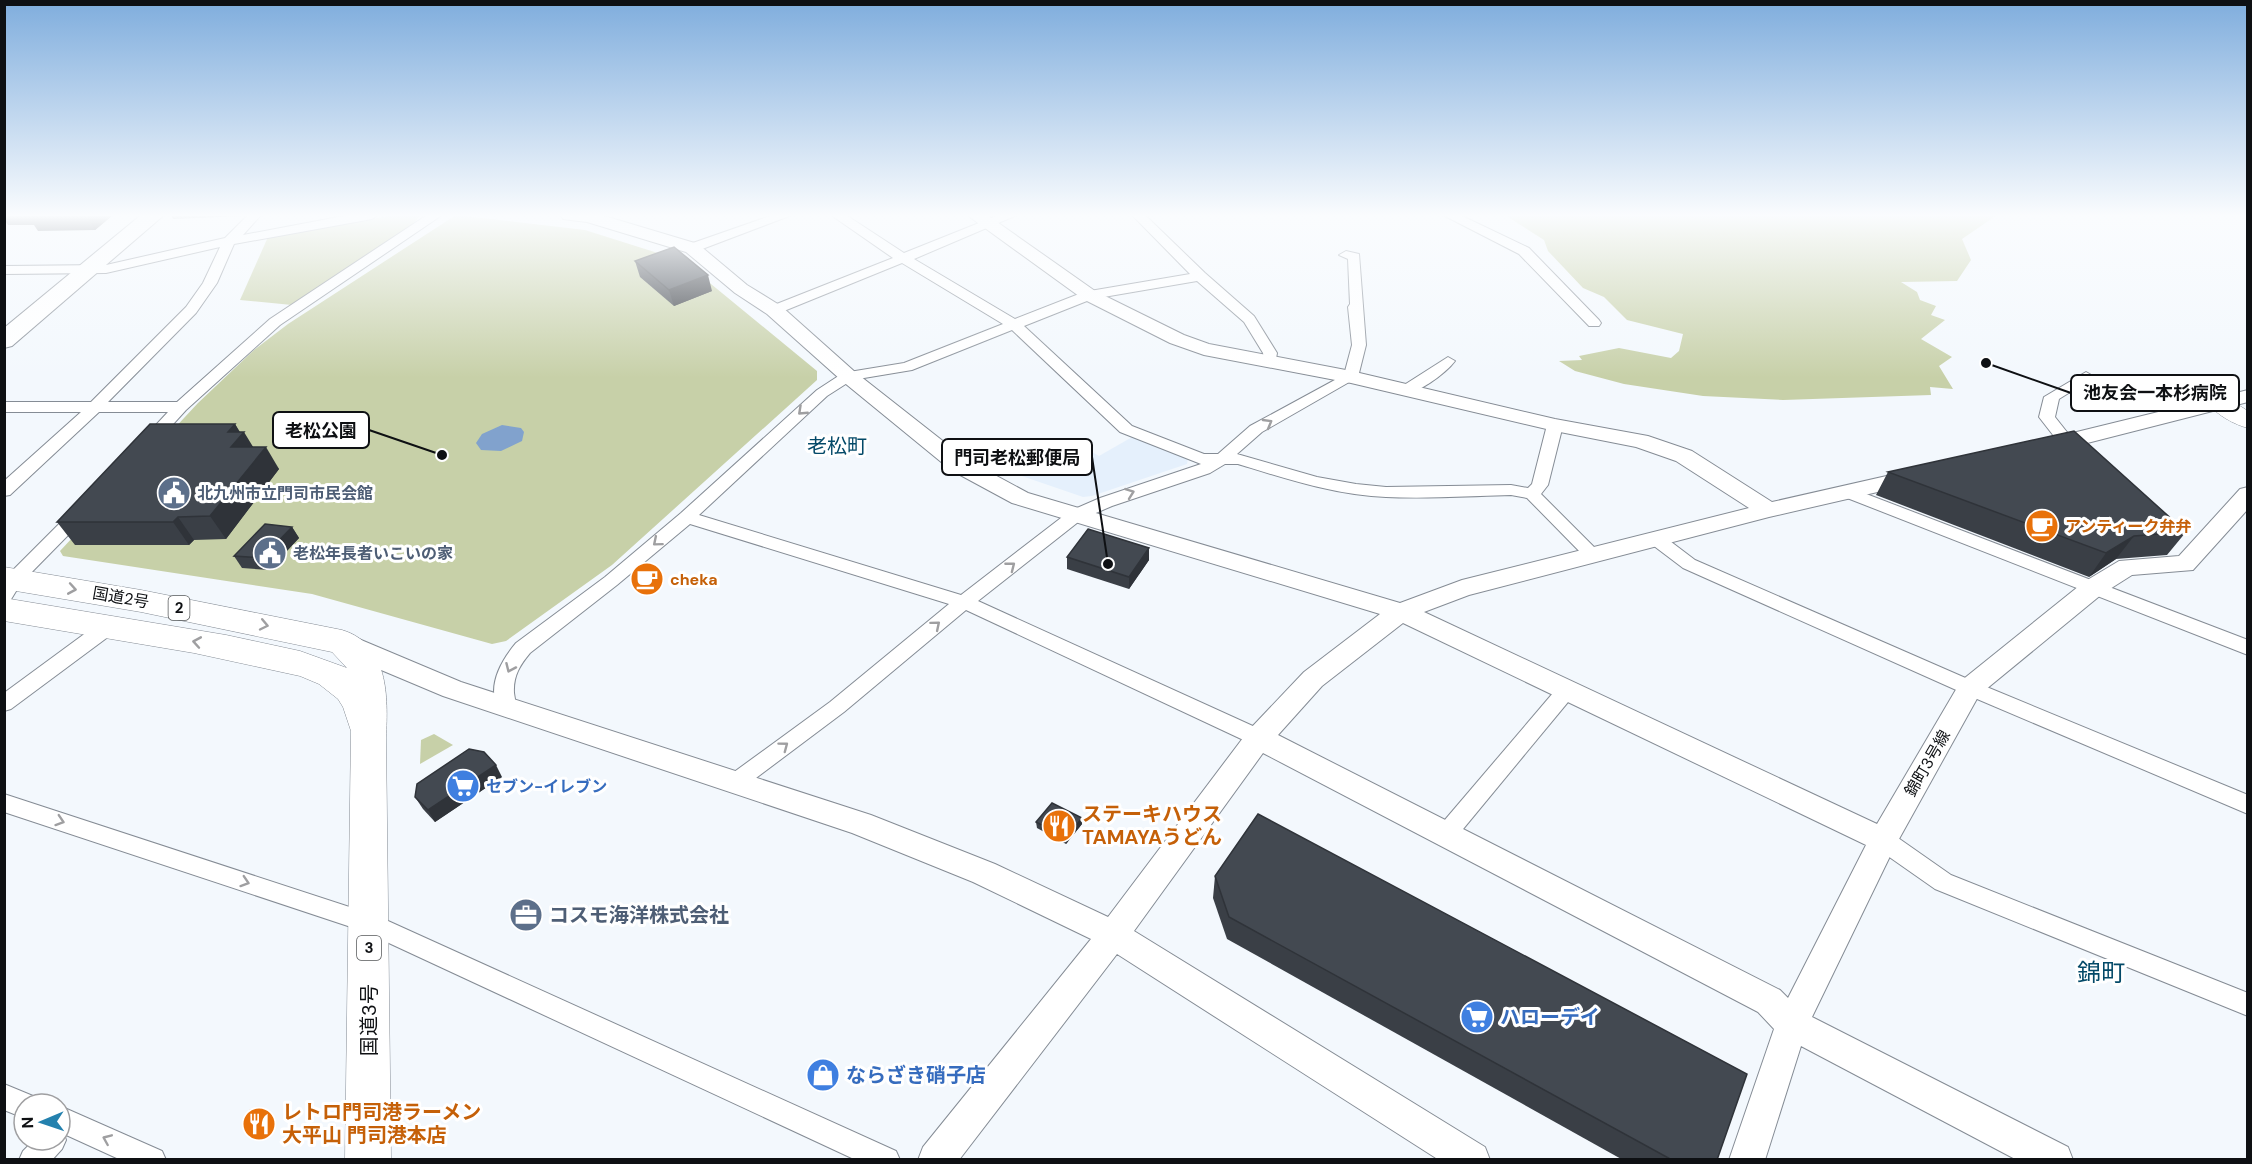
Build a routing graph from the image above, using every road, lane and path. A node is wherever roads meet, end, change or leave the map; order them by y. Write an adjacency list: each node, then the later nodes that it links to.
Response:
1 (101, 269): 13 (street)
2 (216, 269): 29 (street)
3 (354, 269): 31 (street)
4 (717, 269): 16 (street)
5 (875, 269): 16 (street)
6 (922, 269): 19 (street)
7 (1052, 269): 15 (street)
8 (1193, 269): 14 (street)
9 (1355, 269): 25 (street)
10 (1542, 269): 18 (street)
11 (4, 270): 12 (street)
12 (65, 270): 13 (street); 17 (main road)
13 (89, 270): 20 (main road)
14 (1200, 276): 15 (street); 21 (street)
15 (1089, 295): 19 (street); 21 (street)
16 (774, 310): 23 (street)
17 (4, 321)
18 (1594, 323)
19 (1015, 325): 23 (street); 37 (street)
20 (4, 341)
21 (1270, 361): 25 (street)
22 (1448, 361): 26 (street)
23 (848, 376): 45 (street); 46 (street, one-way to 46)
24 (2086, 376): 34 (street)
25 (1351, 377): 26 (street); 37 (street, one-way to 25)
26 (1406, 390): 33 (street)
27 (2247, 396): 28 (street)
28 (2219, 403): 32 (main road); 34 (street)
29 (95, 406): 30 (street); 31 (street); 39 (street)
30 (4, 407)
31 (181, 407): 36 (street)
32 (2247, 421)
33 (1556, 425): 41 (street); 44 (street)
34 (2066, 441): 35 (street)
35 (2031, 449)
36 (140, 450)
37 (1222, 459): 41 (street); 45 (street, one-way to 37)
38 (1940, 471): 40 (street)
39 (4, 491)
40 (1848, 492): 44 (street); 49 (street)
41 (1532, 494): 48 (street)
42 (2247, 494): 49 (street, 錦町3号線)
43 (91, 501): 50 (street)
44 (1769, 510): 47 (street)
45 (1076, 515): 51 (street, one-way to 45); 52 (street)
46 (687, 517): 51 (street); 62 (street, one-way to 62)
47 (1656, 539): 48 (street); 58 (street)
48 (1592, 554): 52 (street)
49 (2093, 588): 55 (street); 58 (street, 錦町3号線)
50 (6, 589): 53 (highway, 国道2号 / 2); 54 (highway, 国道2号 / 2, one-way to 54)
51 (964, 602): 64 (street); 65 (street, one-way to 51)
52 (1401, 612): 60 (street); 64 (street)
53 (109, 626): 56 (highway, 国道2号 / 2, one-way to 53); 61 (street)
54 (342, 642): 57 (highway); 59 (street)
55 (2247, 648)
56 (316, 668): 57 (street); 63 (highway, 国道3号 / 3)
57 (369, 675): 59 (street); 63 (highway, 国道3号 / 3)
58 (1970, 688): 67 (street); 69 (street, 錦町3号線)
59 (453, 689): 62 (street)
60 (1566, 691): 68 (street); 69 (street)
61 (4, 704)
62 (506, 706): 65 (street)
63 (368, 737): 70 (highway, 国道3号 / 3)
64 (1259, 738): 68 (street); 71 (street)
65 (737, 781): 71 (street)
66 (4, 803): 70 (street, one-way to 70)
67 (2247, 805)
68 (1446, 834): 73 (street)
69 (1883, 840): 72 (street); 73 (street, 錦町3号線)
70 (369, 923): 76 (highway, 国道3号 / 3); 77 (street)
71 (1113, 936): 78 (street); 79 (street)
72 (2247, 1005)
73 (1792, 1024): 80 (street, 錦町3号線); 81 (street)
74 (72, 1133): 75 (street, one-way to 74)
75 (153, 1160)
76 (368, 1160)
77 (887, 1160)
78 (936, 1160)
79 (1472, 1160)
80 (1747, 1160)
81 (2055, 1160)

